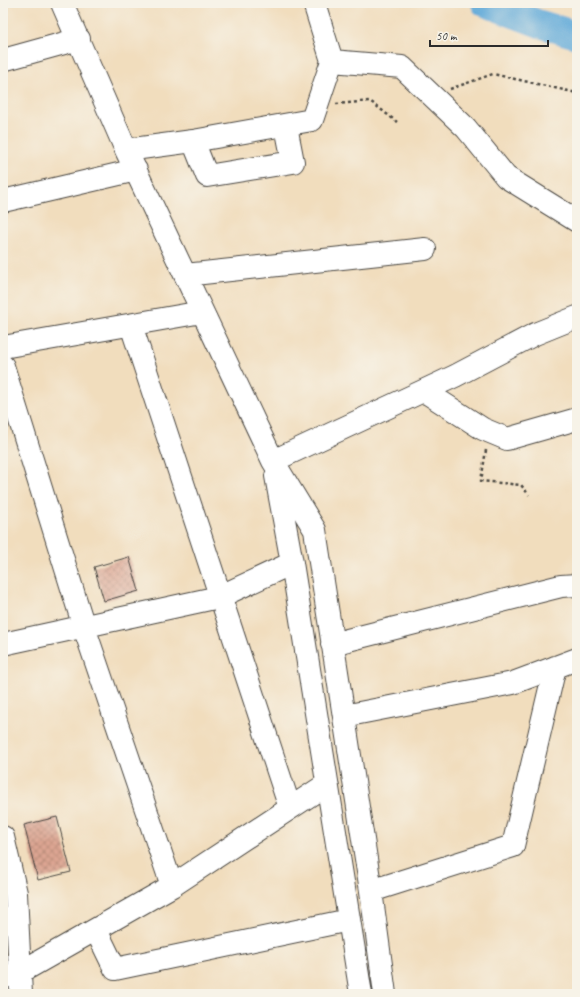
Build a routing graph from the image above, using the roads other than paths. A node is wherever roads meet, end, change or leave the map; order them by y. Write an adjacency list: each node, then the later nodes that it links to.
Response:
1 (62, 3): 3 (street)
2 (314, 3): 5 (street)
3 (79, 39): 4 (street); 8 (street)
4 (3, 60)
5 (332, 61): 6 (street); 11 (street)
6 (286, 126): 7 (street); 7 (street)
7 (193, 141): 8 (street)
8 (126, 150): 9 (street)
9 (136, 170): 10 (street); 13 (street)
10 (3, 201)
11 (577, 221)
12 (425, 249): 13 (street)
13 (184, 275): 14 (street)
14 (202, 312): 16 (street); 21 (street)
15 (577, 317): 19 (street)
16 (131, 325): 17 (street); 24 (street)
17 (3, 348)
18 (3, 366): 25 (street)
19 (424, 391): 20 (street); 21 (street)
20 (577, 419)
21 (273, 461): 22 (street); 27 (street)
22 (292, 563): 24 (street); 31 (street)
23 (577, 585): 27 (street)
24 (219, 597): 25 (street); 32 (street)
25 (84, 627): 26 (street); 34 (street)
26 (3, 644)
27 (332, 644): 30 (street)
28 (577, 659): 29 (street)
29 (555, 667): 30 (street); 35 (street)
30 (344, 716): 35 (street)
31 (327, 784): 32 (street); 36 (street)
32 (290, 808): 34 (street)
33 (3, 836): 38 (street)
34 (172, 886): 37 (street)
35 (371, 891): 40 (street)
36 (349, 920): 37 (street); 39 (street)
37 (96, 930): 38 (street)
38 (14, 981)
39 (361, 994)
40 (385, 994)

